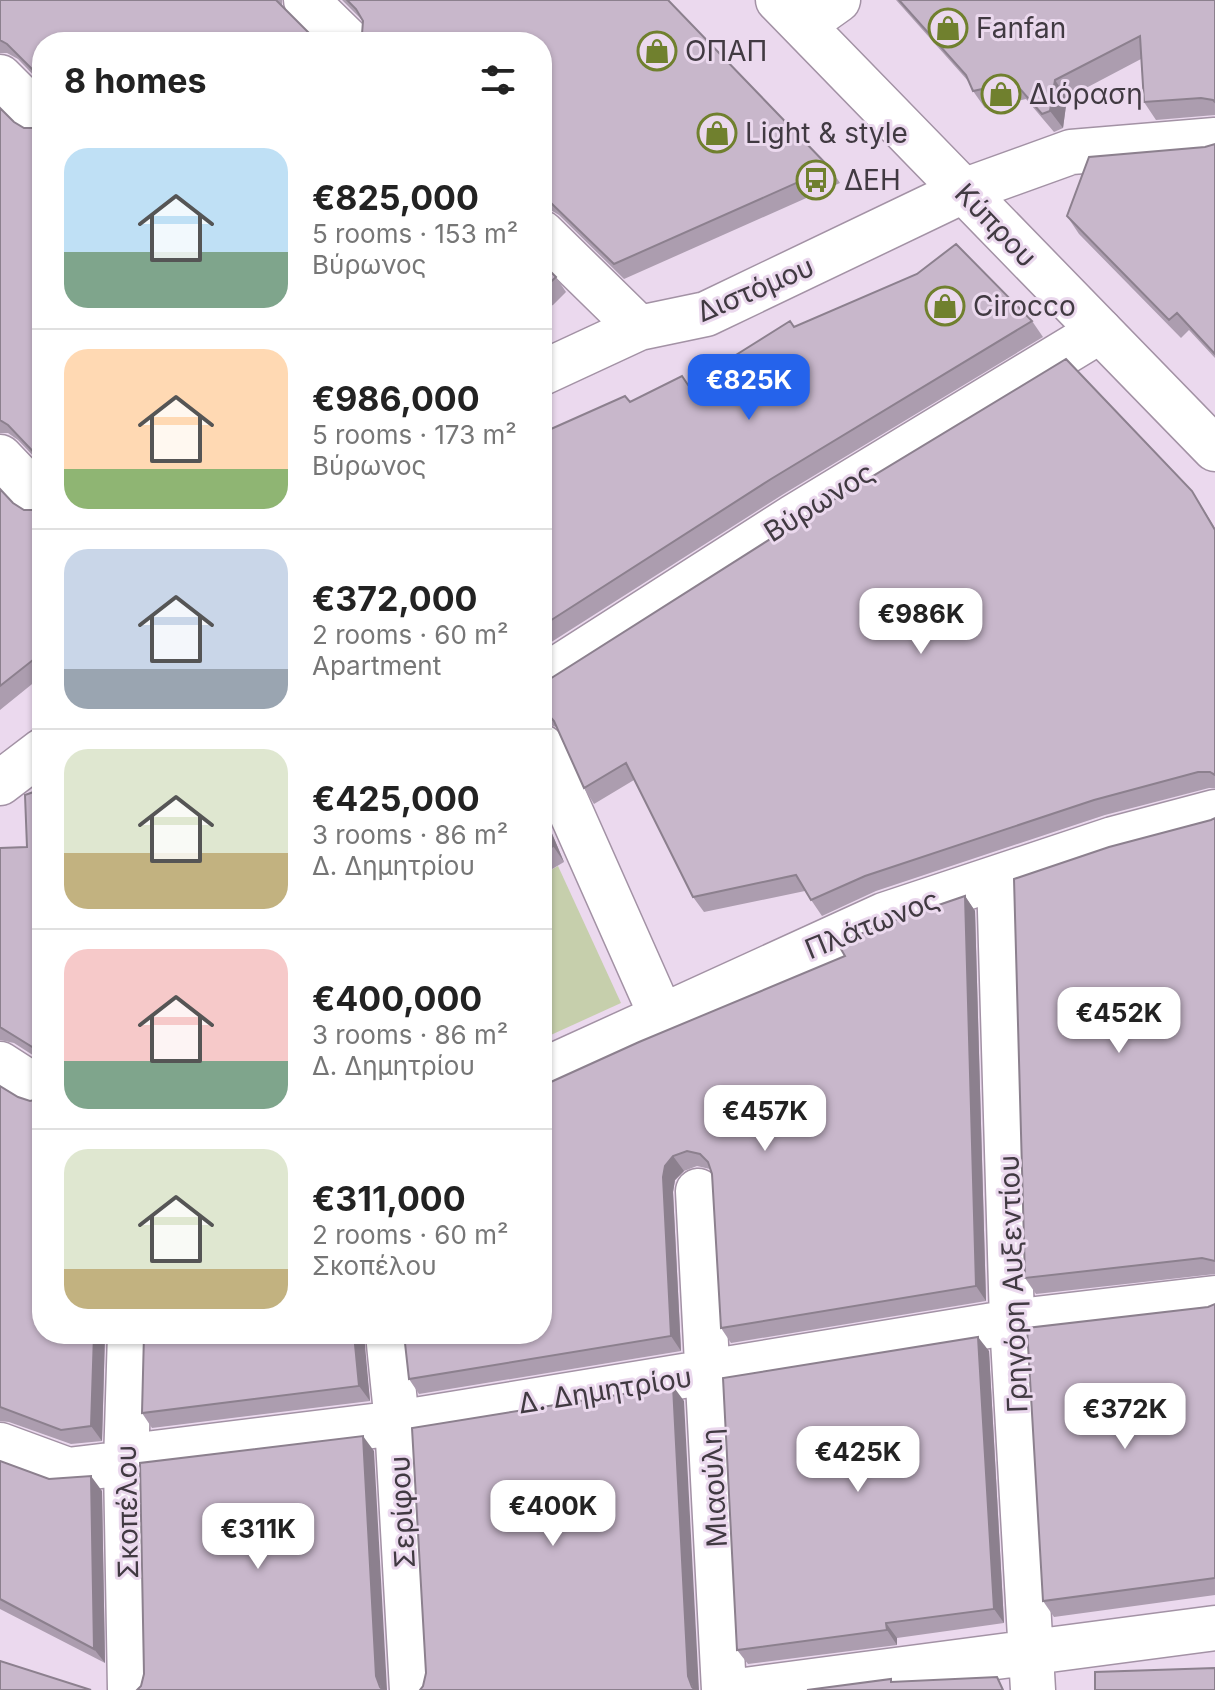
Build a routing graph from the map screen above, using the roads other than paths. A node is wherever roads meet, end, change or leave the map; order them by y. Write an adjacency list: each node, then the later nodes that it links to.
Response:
1 (306, 0): 4 (street)
2 (838, 0): 3 (street)
3 (791, 13): 8 (street, Κύπρου)
4 (339, 32)
5 (0, 77): 6 (street)
6 (32, 109)
7 (1215, 140): 8 (street, Διστόμου)
8 (963, 191): 10 (street, Διστόμου); 11 (street, Κύπρου)
9 (552, 243): 10 (street)
10 (639, 328): 12 (street, Διστόμου)
11 (1100, 331): 13 (street, Κύπρου); 16 (street, Βύρωνος)
12 (552, 368)
13 (1215, 449)
14 (0, 457): 15 (street)
15 (32, 491)
16 (552, 672)
17 (32, 759): 19 (street)
18 (552, 770): 22 (street)
19 (0, 783)
20 (1215, 812): 21 (street, Πλάτωνος)
21 (999, 877): 22 (street, Πλάτωνος); 28 (street, Γρηγόρη Αυξεντίου)
22 (661, 1015): 24 (street, Πλάτωνος)
23 (0, 1064): 25 (street)
24 (552, 1066)
25 (32, 1085)
26 (698, 1191): 31 (street, Μιαούλη)
27 (1215, 1298): 28 (street, Δ. Δημητρίου)
28 (1012, 1322): 31 (street, Δ. Δημητρίου); 36 (street, Γρηγόρη Αυξεντίου)
29 (130, 1344): 34 (street, Σκοπέλου)
30 (389, 1344): 32 (street, Σερίφου)
31 (708, 1374): 32 (street, Δ. Δημητρίου); 39 (street, Μιαούλη)
32 (397, 1423): 34 (street, Δ. Δημητρίου); 38 (street, Σερίφου)
33 (0, 1445): 34 (street, Δ. Δημητρίου)
34 (126, 1463): 37 (street, Σκοπέλου)
35 (1215, 1628): 36 (street)
36 (1032, 1671): 40 (street)
37 (130, 1690)
38 (412, 1690)
39 (724, 1690)
40 (745, 1690)

